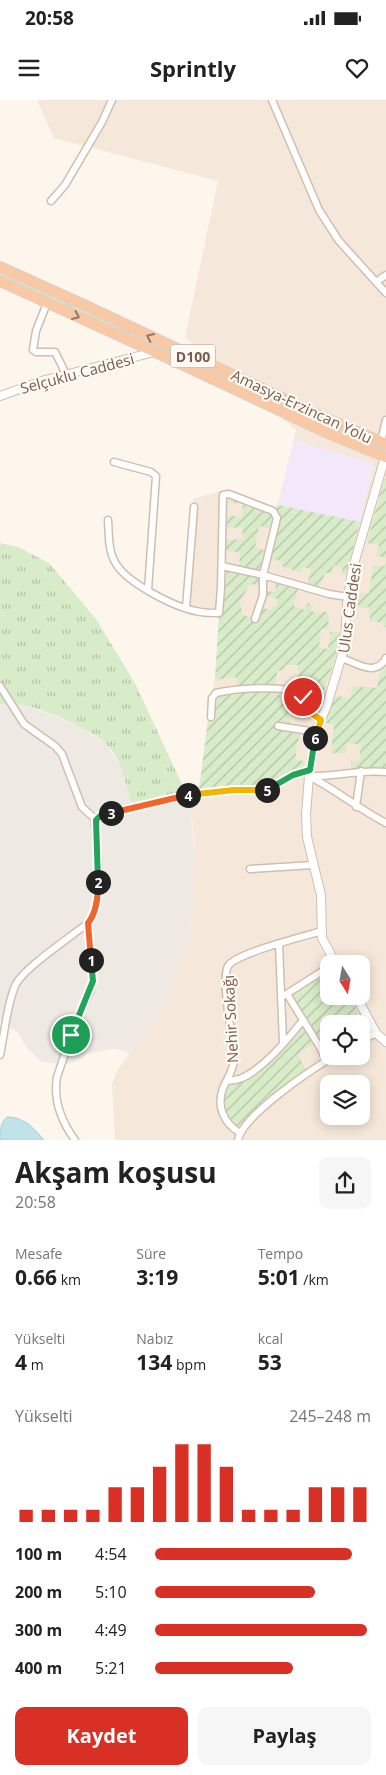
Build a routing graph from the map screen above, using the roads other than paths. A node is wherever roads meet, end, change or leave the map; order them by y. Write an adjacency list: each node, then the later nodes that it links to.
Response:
1 (112, 100): 3 (street)
2 (272, 100): 7 (street)
3 (51, 201)
4 (0, 268): 14 (highway, Amasya-Erzincan Yolu / D100, one-way to 4)
5 (386, 275): 7 (street)
6 (0, 281): 9 (highway, Amasya-Erzincan Yolu / D100)
7 (376, 282): 8 (street)
8 (386, 294)
9 (47, 303): 10 (highway, Amasya-Erzincan Yolu / D100, one-way to 10); 11 (street)
10 (154, 352): 11 (street, Selçuklu Caddesi); 15 (highway, Amasya-Erzincan Yolu / D100)
11 (66, 374): 12 (street, Selçuklu Caddesi)
12 (0, 396)
13 (386, 420): 14 (street)
14 (384, 443)
15 (386, 457): 17 (street, Ulus Caddesi)
16 (114, 462): 22 (street)
17 (384, 471): 23 (street, Ulus Caddesi)
18 (194, 507): 24 (street)
19 (108, 520): 22 (street)
20 (222, 566): 21 (street); 21 (street); 24 (street)
21 (263, 575): 23 (street); 25 (street)
22 (148, 590): 24 (street)
23 (348, 597): 26 (street, Ulus Caddesi)
24 (186, 608)
25 (255, 619)
26 (342, 658): 27 (street); 30 (street, Ulus Caddesi)
27 (386, 658)
28 (0, 686): 37 (street)
29 (211, 717): 30 (street)
30 (321, 720): 32 (street, Ulus Caddesi)
31 (278, 726): 32 (street)
32 (316, 732): 35 (street, Ulus Caddesi)
33 (360, 771): 34 (street); 35 (street); 36 (street)
34 (386, 772)
35 (310, 773): 36 (street); 37 (street); 39 (street, Ulus Caddesi)
36 (356, 807): 38 (street)
37 (96, 820): 41 (street)
38 (386, 824)
39 (313, 865): 40 (street); 42 (street, Ulus Caddesi)
40 (250, 869)
41 (88, 923): 54 (street); 58 (street)
42 (322, 931): 43 (street, Nehir Sokağı); 44 (street, Ulus Caddesi)
43 (278, 944): 46 (street); 56 (street, Nehir Sokağı)
44 (331, 955)
45 (320, 972): 46 (street)
46 (284, 995): 48 (street); 52 (street)
47 (361, 1005): 49 (street)
48 (304, 1020): 52 (street); 53 (street)
49 (376, 1033): 50 (street); 51 (street)
50 (370, 1036)
51 (386, 1042)
52 (283, 1043): 56 (street)
53 (320, 1047)
54 (0, 1055)
55 (320, 1065): 57 (street)
56 (227, 1081): 57 (street, Nehir Sokağı)
57 (239, 1136)
58 (76, 1140)

